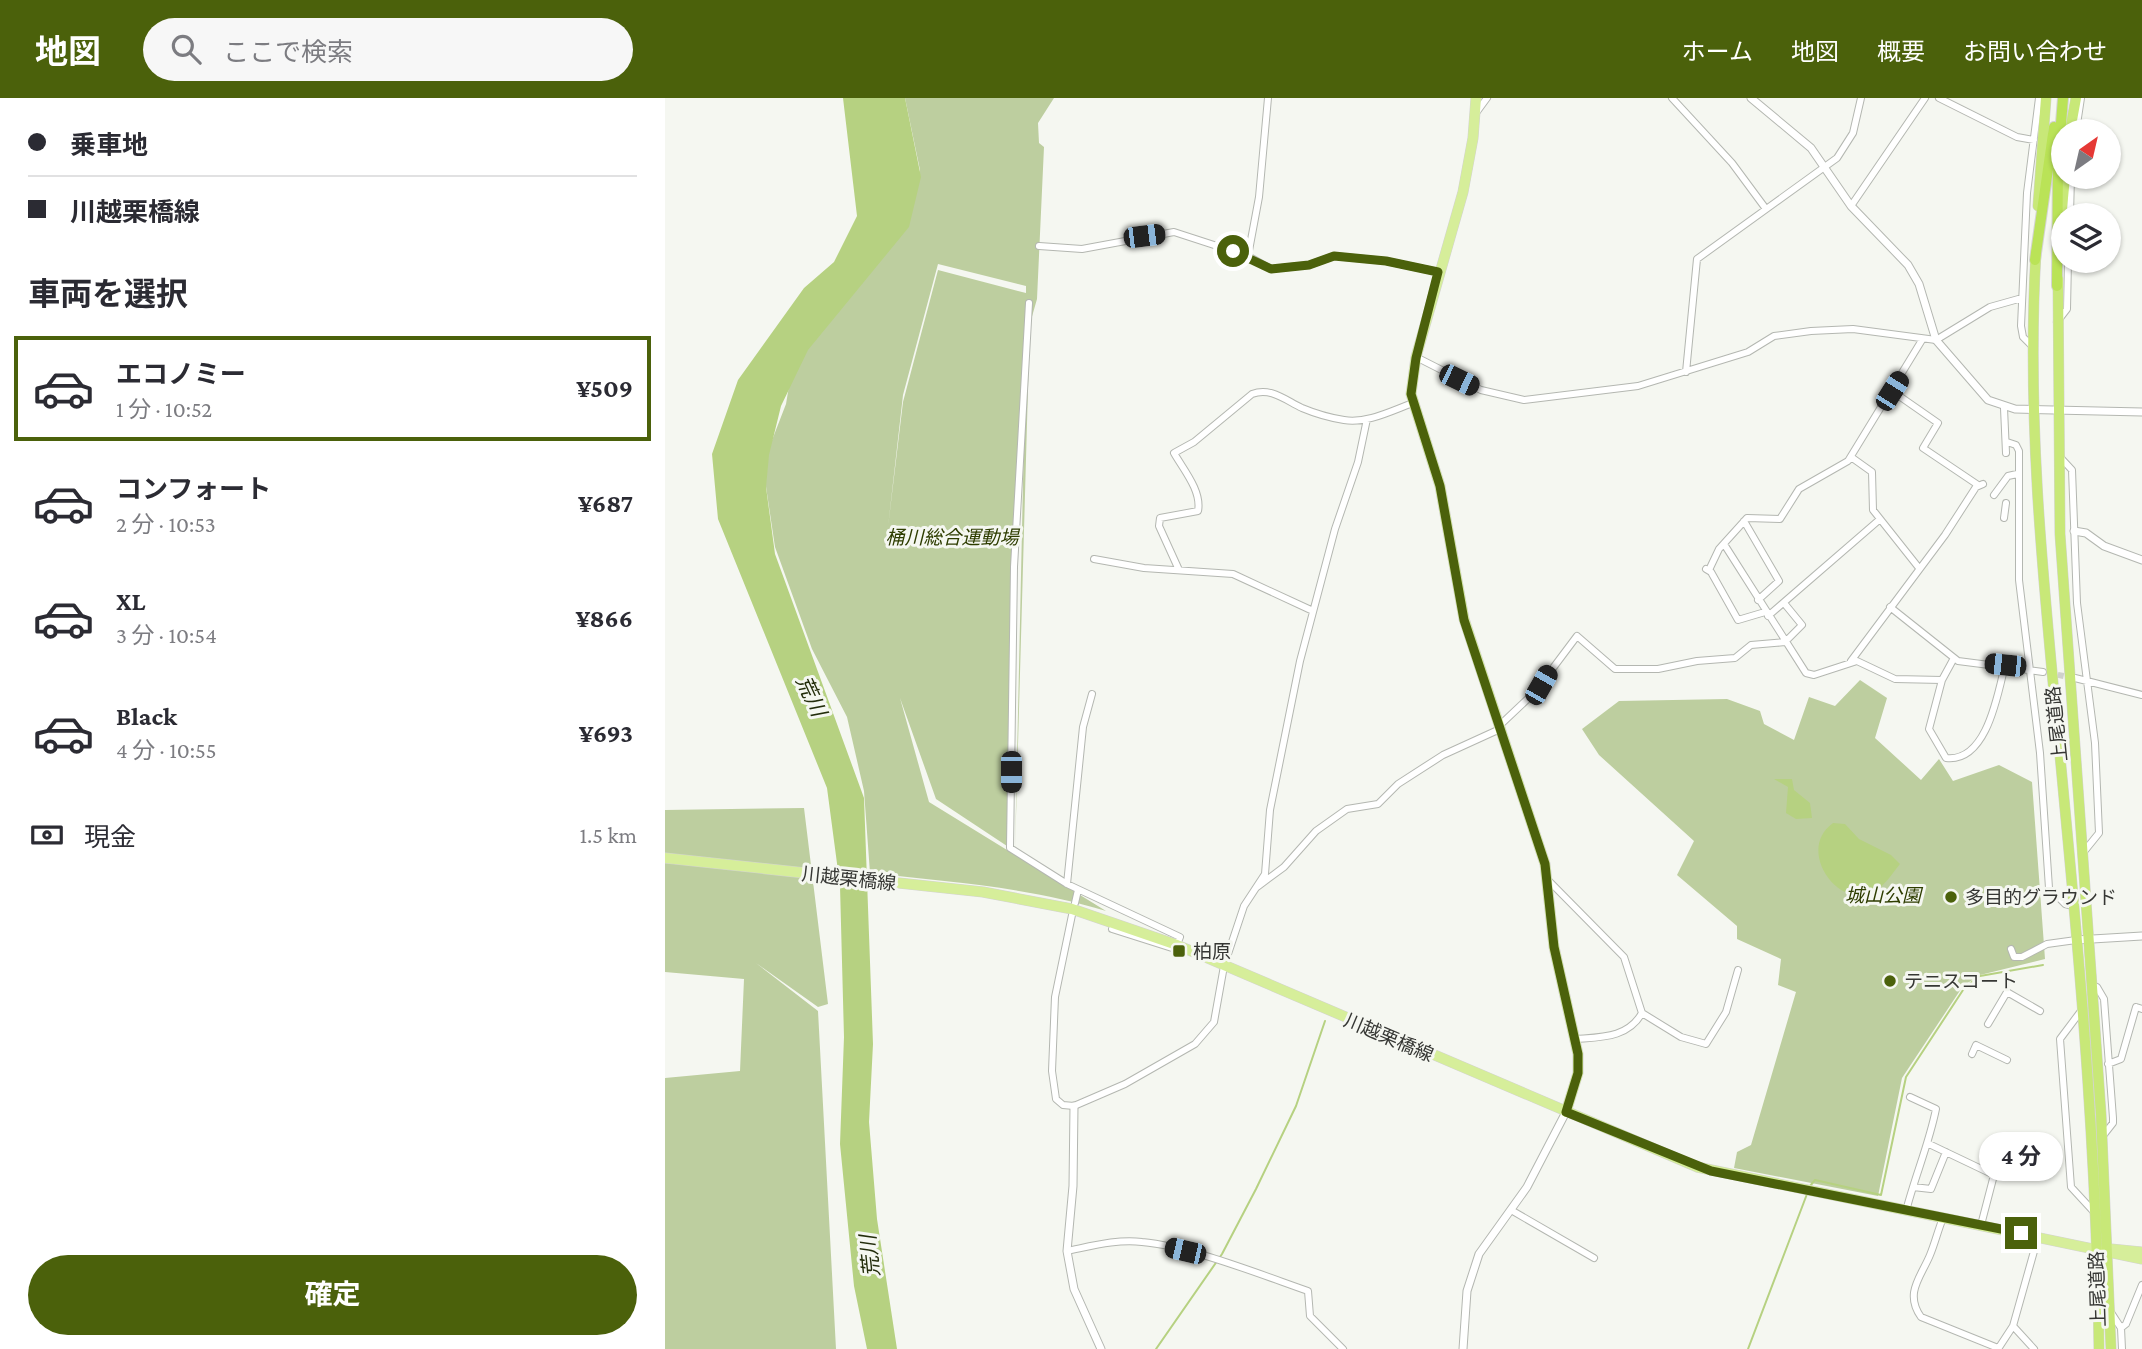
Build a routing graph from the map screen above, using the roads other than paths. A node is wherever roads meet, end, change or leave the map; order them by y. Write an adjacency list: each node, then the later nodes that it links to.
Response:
1 (1268, 98): 24 (street)
2 (1476, 98): 15 (main road)
3 (1487, 98): 15 (street)
4 (1672, 98): 22 (street)
5 (1751, 98): 19 (street)
6 (1861, 98): 19 (street)
7 (1924, 98): 21 (street)
8 (1938, 98): 18 (street)
9 (2039, 98): 18 (street)
10 (2046, 98): 25 (highway, 上尾道路)
11 (2057, 98): 25 (highway)
12 (2063, 98): 28 (highway)
13 (2076, 98): 16 (highway)
14 (2081, 98): 17 (street)
15 (1475, 113): 26 (main road)
16 (2072, 119)
17 (2078, 119)
18 (2034, 140): 29 (street)
19 (1824, 168): 21 (street); 22 (street)
20 (2064, 189): 28 (highway, 上尾道路)
21 (1851, 206): 33 (street)
22 (1766, 209): 36 (street)
23 (1039, 246): 24 (street)
24 (1248, 256): 26 (street)
25 (2035, 260): 34 (highway, 上尾道路)
26 (1438, 272): 35 (main road)
27 (2068, 273): 31 (street)
28 (2057, 286): 31 (highway, 上尾道路)
29 (2022, 298): 33 (street); 34 (street)
30 (1029, 303): 80 (street)
31 (2057, 322): 41 (highway, 上尾道路)
32 (1922, 340): 33 (street); 36 (street); 37 (street)
33 (1936, 340): 39 (street)
34 (2033, 347): 40 (highway, 上尾道路)
35 (1416, 358): 36 (street); 38 (main road)
36 (1686, 372)
37 (1892, 391): 47 (street); 58 (street)
38 (1413, 403): 43 (street); 76 (main road)
39 (2004, 408): 40 (street); 44 (street)
40 (2035, 409): 41 (street); 84 (highway, 上尾道路)
41 (2057, 410): 42 (street); 46 (highway, 上尾道路)
42 (2142, 412)
43 (1367, 419): 59 (street); 63 (street)
44 (2007, 442): 45 (street); 48 (street)
45 (2006, 453)
46 (2057, 455): 54 (street); 77 (highway, 上尾道路)
47 (1851, 457): 52 (street); 53 (street)
48 (2017, 474): 49 (street); 69 (street)
49 (1994, 495)
50 (2006, 503): 51 (street)
51 (2004, 518)
52 (1879, 520): 58 (street); 61 (street)
53 (1744, 521): 55 (street); 60 (street)
54 (2074, 531): 57 (street); 73 (street)
55 (1724, 544): 60 (street); 64 (street)
56 (1094, 559): 59 (street)
57 (2142, 559)
58 (1919, 568): 62 (street)
59 (1179, 570): 63 (street)
60 (1758, 600): 64 (street)
61 (1784, 603): 64 (street); 65 (street)
62 (1890, 607): 66 (street); 67 (street)
63 (1313, 611): 81 (street)
64 (1766, 614): 65 (street)
65 (1785, 642): 67 (street); 76 (street)
66 (1954, 659): 68 (street); 72 (street)
67 (1851, 661): 72 (street)
68 (2005, 665): 69 (street); 72 (street)
69 (2029, 669): 70 (street); 84 (street)
70 (2043, 672)
71 (2075, 678): 73 (street)
72 (1943, 680)
73 (2086, 680): 75 (street); 77 (street)
74 (1092, 694): 80 (street)
75 (2142, 695)
76 (1500, 727): 79 (main road); 81 (street)
77 (2082, 854): 88 (highway, 上尾道路)
78 (665, 858): 89 (main road, 川越栗橋線)
79 (1548, 880): 97 (street); 99 (main road)
80 (1067, 884): 82 (street)
81 (1257, 887): 91 (street)
82 (1079, 890): 83 (street); 89 (street)
83 (1075, 904)
84 (2073, 906): 88 (highway, 上尾道路)
85 (1072, 915): 104 (street)
86 (1112, 929): 89 (street)
87 (2142, 936): 88 (street)
88 (2081, 939): 90 (street); 93 (highway, 上尾道路); 96 (highway, 上尾道路)
89 (1177, 945): 91 (main road, 川越栗橋線)
90 (2011, 950)
91 (1224, 967): 104 (street); 105 (main road, 川越栗橋線)
92 (1738, 970): 97 (street)
93 (2091, 985): 102 (street); 108 (highway, 上尾道路)
94 (2142, 1009): 102 (street)
95 (2040, 1011): 98 (street)
96 (2081, 1012): 114 (highway, 上尾道路); 114 (street)
97 (1642, 1013): 99 (street)
98 (1988, 1024)
99 (1576, 1039): 105 (main road)
100 (1972, 1054): 101 (street)
101 (2007, 1060)
102 (2108, 1064): 106 (street)
103 (1910, 1097): 109 (street)
104 (1074, 1106): 119 (street)
105 (1566, 1112): 112 (street); 113 (main road, 川越栗橋線)
106 (2113, 1123): 107 (street); 108 (street)
107 (2123, 1123)
108 (2102, 1136): 118 (highway, 上尾道路)
109 (1929, 1144): 110 (street); 111 (street)
110 (1946, 1152): 111 (street); 116 (street)
111 (1913, 1186): 113 (street)
112 (1511, 1210): 121 (street); 129 (street)
113 (1906, 1211): 115 (main road, 川越栗橋線)
114 (2094, 1212): 118 (highway, 上尾道路)
115 (1943, 1218): 116 (main road, 川越栗橋線); 130 (street)
116 (1981, 1225): 117 (main road, 川越栗橋線)
117 (2038, 1237): 118 (main road, 川越栗橋線); 125 (street)
118 (2101, 1249): 120 (main road, 川越栗橋線); 122 (main road, 川越栗橋線); 124 (highway, 上尾道路); 132 (highway, 上尾道路)
119 (1067, 1251): 127 (street); 128 (street)
120 (2142, 1252)
121 (1594, 1258)
122 (2142, 1259)
123 (2142, 1285): 126 (street)
124 (2109, 1309): 126 (street); 133 (highway, 上尾道路)
125 (2013, 1326): 130 (street); 131 (street)
126 (2121, 1328): 134 (street)
127 (1101, 1349)
128 (1343, 1349)
129 (1463, 1349)
130 (1998, 1349)
131 (2034, 1349)
132 (2099, 1349)
133 (2111, 1349)
134 (2122, 1349)

